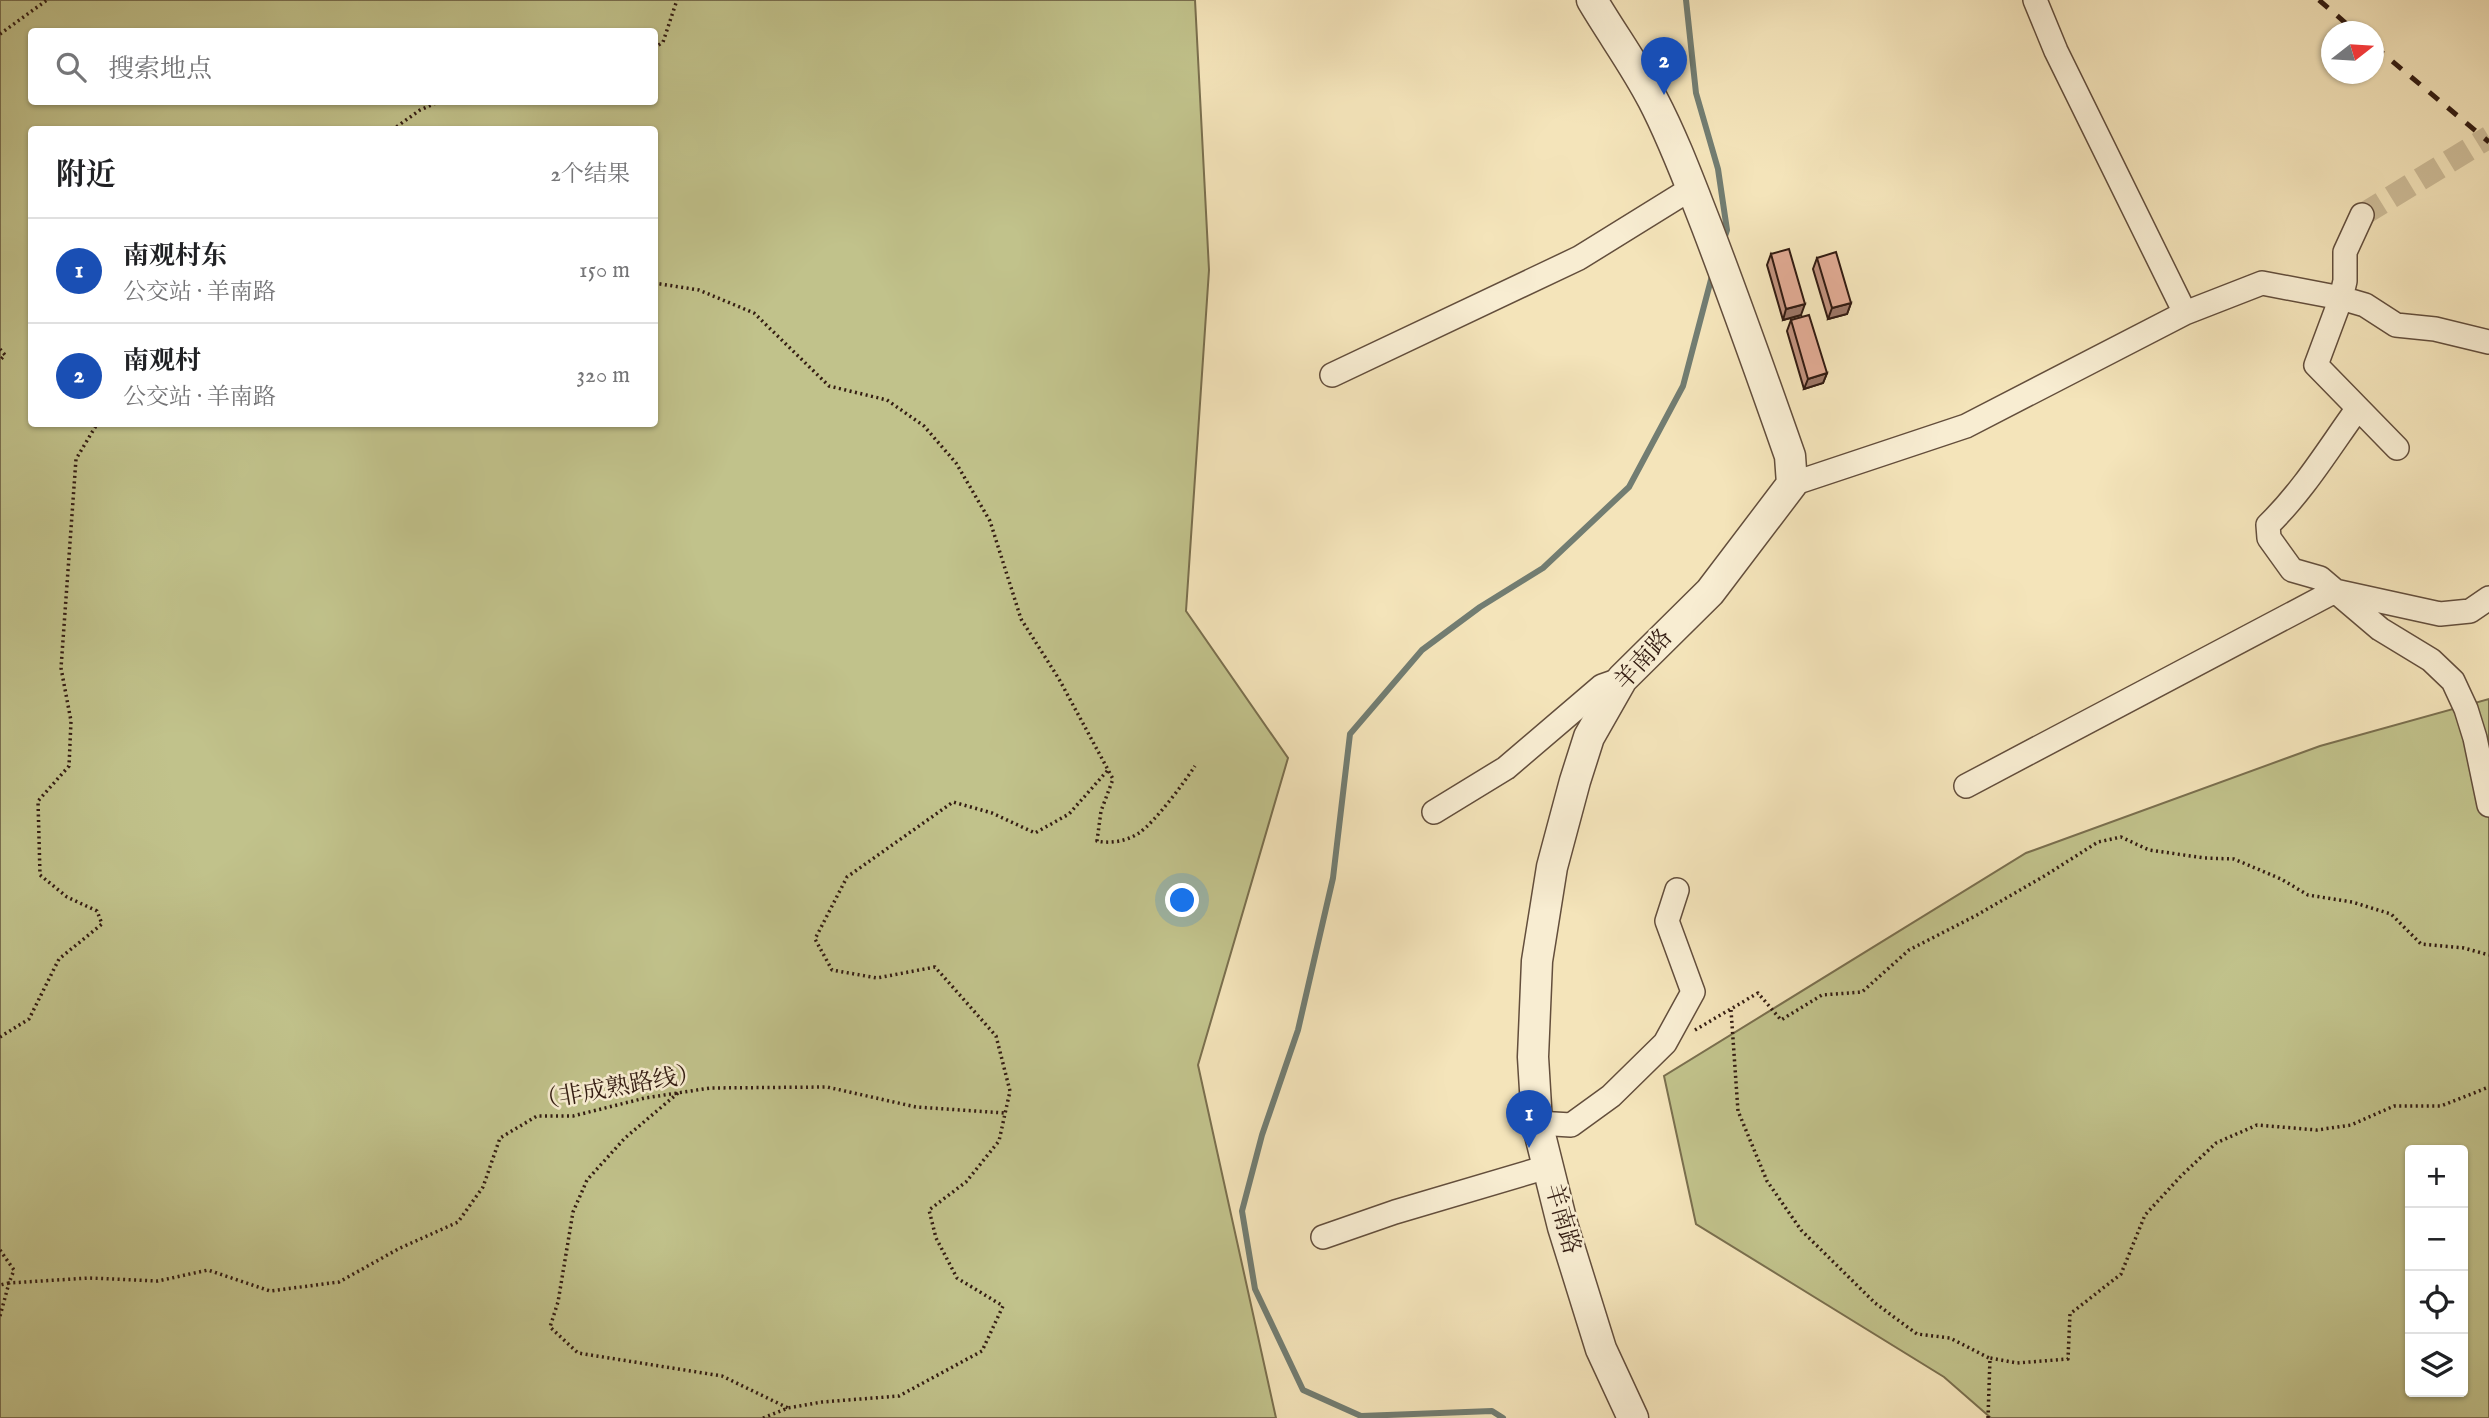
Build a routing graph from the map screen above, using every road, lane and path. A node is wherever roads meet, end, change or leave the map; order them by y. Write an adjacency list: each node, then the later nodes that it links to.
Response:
1 (47, 0): 5 (path)
2 (677, 0): 6 (path)
3 (1592, 0): 9 (street)
4 (2035, 0): 13 (street)
5 (0, 34)
6 (658, 45)
7 (431, 105): 8 (path)
8 (398, 126)
9 (1692, 188): 17 (street); 21 (street)
10 (2361, 215): 12 (street)
11 (658, 285): 26 (path)
12 (2341, 298): 13 (street); 14 (street); 18 (street)
13 (2185, 313): 21 (street)
14 (2489, 342)
15 (0, 349): 16 (path)
16 (0, 360)
17 (1332, 375)
18 (2358, 408): 20 (street); 22 (street)
19 (95, 427): 33 (path)
20 (2398, 448)
21 (1792, 484): 24 (street, 羊南路)
22 (2335, 590): 23 (street); 27 (street); 28 (street)
23 (2489, 598)
24 (1622, 679): 29 (street); 38 (street, 羊南路)
25 (1195, 766): 26 (path)
26 (1108, 770): 37 (path)
27 (1966, 786)
28 (2489, 805)
29 (1434, 812)
30 (1677, 890): 34 (street)
31 (2489, 955): 32 (path)
32 (1731, 1010): 34 (path); 45 (path)
33 (0, 1037)
34 (1665, 1044): 38 (street)
35 (2489, 1087): 45 (path)
36 (678, 1093): 37 (path, （非成熟路线）); 42 (path, （非成熟路线）); 46 (path)
37 (1005, 1113): 46 (path)
38 (1537, 1123): 39 (street, 羊南路)
39 (1547, 1167): 40 (street); 48 (street, 羊南路)
40 (1323, 1237)
41 (0, 1250): 42 (path)
42 (9, 1283): 43 (path, （非成熟路线）); 44 (path)
43 (0, 1285)
44 (0, 1316)
45 (1990, 1358): 49 (path)
46 (788, 1408): 47 (path)
47 (763, 1418)
48 (1633, 1418)
49 (1988, 1418)

